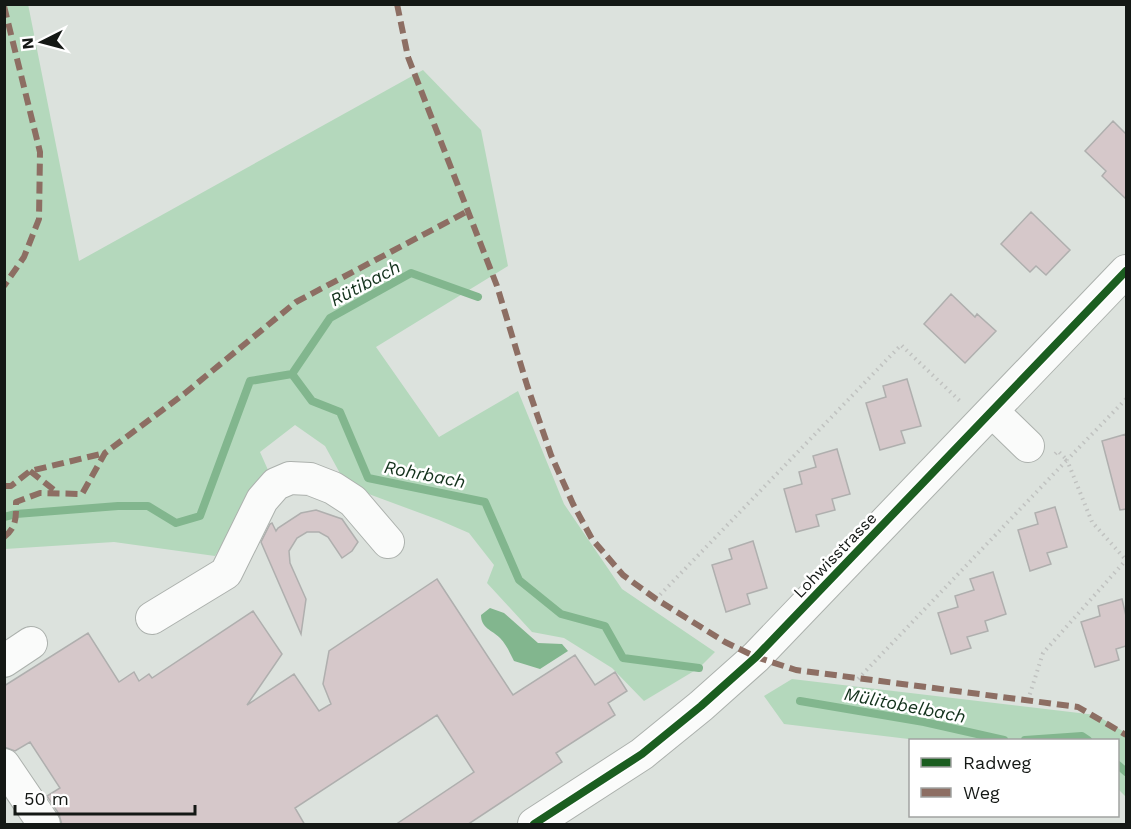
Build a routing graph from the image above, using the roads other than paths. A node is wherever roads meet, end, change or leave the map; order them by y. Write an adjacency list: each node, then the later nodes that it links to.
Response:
1 (1126, 271): 2 (street, Lohwisstrasse)
2 (985, 417): 3 (street); 10 (street, Lohwisstrasse)
3 (1043, 448)
4 (388, 542): 5 (street)
5 (152, 618)
6 (31, 643): 7 (street)
7 (4, 661)
8 (4, 765): 9 (street)
9 (44, 825)
10 (534, 825)

